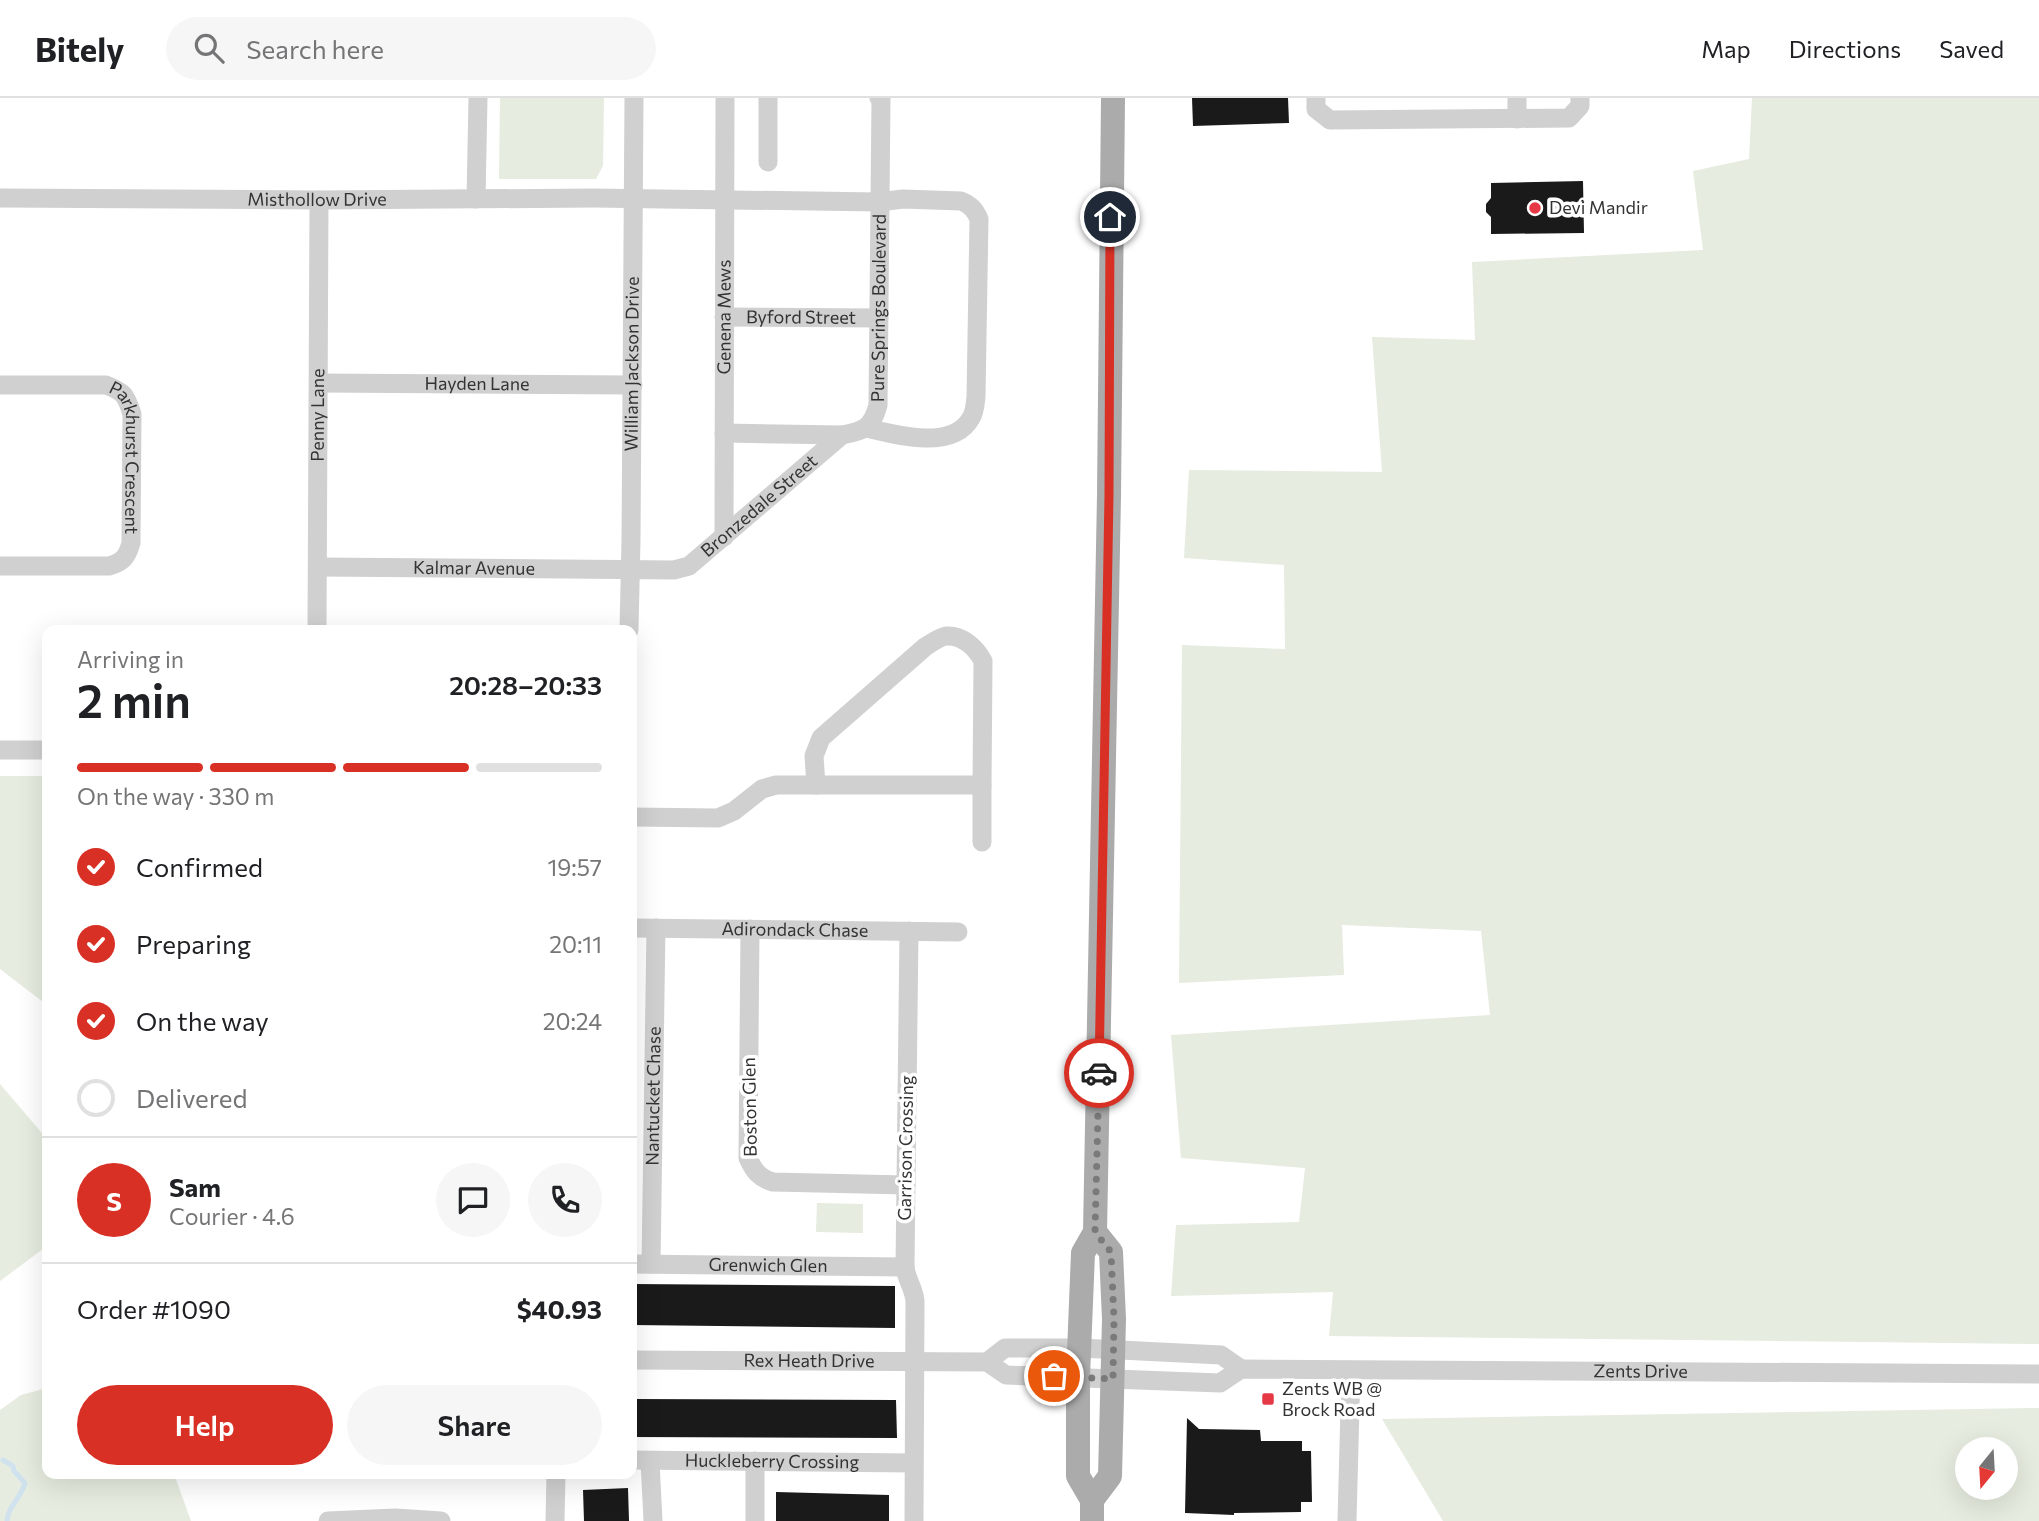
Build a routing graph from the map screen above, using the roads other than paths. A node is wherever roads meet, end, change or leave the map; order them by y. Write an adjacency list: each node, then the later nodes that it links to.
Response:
1 (478, 98): 13 (street)
2 (634, 98): 14 (street, William Jackson Drive)
3 (725, 98): 16 (street, Genena Mews)
4 (768, 98): 11 (street)
5 (879, 98): 17 (street)
6 (1112, 98): 44 (main road)
7 (1316, 98): 10 (street)
8 (1517, 98): 10 (street)
9 (1580, 98): 10 (street)
10 (1517, 119)
11 (768, 162)
12 (0, 198): 15 (street, Misthollow Drive)
13 (476, 198): 14 (street, Misthollow Drive); 15 (street, Misthollow Drive)
14 (634, 199): 16 (street, Pure Springs Boulevard); 22 (street, William Jackson Drive)
15 (320, 200): 20 (street, Penny Lane)
16 (724, 200): 17 (street, Pure Springs Boulevard); 18 (street, Genena Mews)
17 (879, 202): 19 (street, Pure Springs Boulevard); 23 (street)
18 (724, 317): 19 (street, Byford Street); 24 (street, Genena Mews)
19 (879, 318): 23 (street, Pure Springs Boulevard)
20 (319, 383): 22 (street, Hayden Lane); 28 (street, Penny Lane)
21 (0, 385): 27 (street, Parkhurst Crescent)
22 (633, 385): 29 (street, William Jackson Drive)
23 (867, 428): 25 (street, Pure Springs Boulevard)
24 (724, 433): 25 (street, Pure Springs Boulevard); 26 (street, Genena Mews)
25 (842, 435): 26 (street, Bronzedale Street)
26 (724, 537): 29 (street, Bronzedale Street)
27 (0, 566)
28 (318, 567): 29 (street, Kalmar Avenue); 30 (street, Penny Lane)
29 (631, 568): 31 (street, William Jackson Drive)
30 (317, 625)
31 (629, 625)
32 (0, 750): 33 (street)
33 (42, 750)
34 (816, 785): 35 (street); 35 (street); 36 (street)
35 (982, 785): 37 (street)
36 (637, 817)
37 (982, 842)
38 (637, 928): 39 (street, Adirondack Chase)
39 (656, 928): 40 (street, Adirondack Chase); 45 (street, Nantucket Chase)
40 (750, 929): 41 (street, Adirondack Chase); 43 (street, Boston Glen)
41 (909, 931): 42 (street, Adirondack Chase); 43 (street, Garrison Crossing)
42 (958, 932)
43 (906, 1185): 46 (street, Garrison Crossing)
44 (1095, 1232): 47 (main road); 48 (main road)
45 (641, 1264): 46 (street, Grenwich Glen)
46 (905, 1267): 50 (street, Garrison Crossing)
47 (1080, 1348): 48 (street, Zents Drive); 51 (street, Rex Heath Drive); 55 (main road)
48 (1113, 1349): 52 (street, Zents Drive); 56 (main road)
49 (637, 1360): 50 (street, Rex Heath Drive)
50 (915, 1362): 51 (street, Rex Heath Drive); 59 (street, Garrison Crossing)
51 (987, 1362): 55 (street, Rex Heath Drive)
52 (1241, 1369): 53 (street, Zents Drive); 56 (street, Zents Drive)
53 (1351, 1370): 54 (street, Zents Drive); 68 (street)
54 (2039, 1374)
55 (1078, 1377): 56 (street, Zents Drive); 61 (main road)
56 (1113, 1379): 61 (main road)
57 (641, 1460): 58 (street, Huckleberry Crossing); 65 (street)
58 (755, 1461): 59 (street, Huckleberry Crossing); 66 (street)
59 (914, 1463): 67 (street, Garrison Crossing)
60 (556, 1479): 64 (street)
61 (1092, 1511)
62 (328, 1521): 63 (street)
63 (441, 1521)
64 (555, 1521)
65 (653, 1521)
66 (755, 1521)
67 (914, 1521)
68 (1347, 1521)

